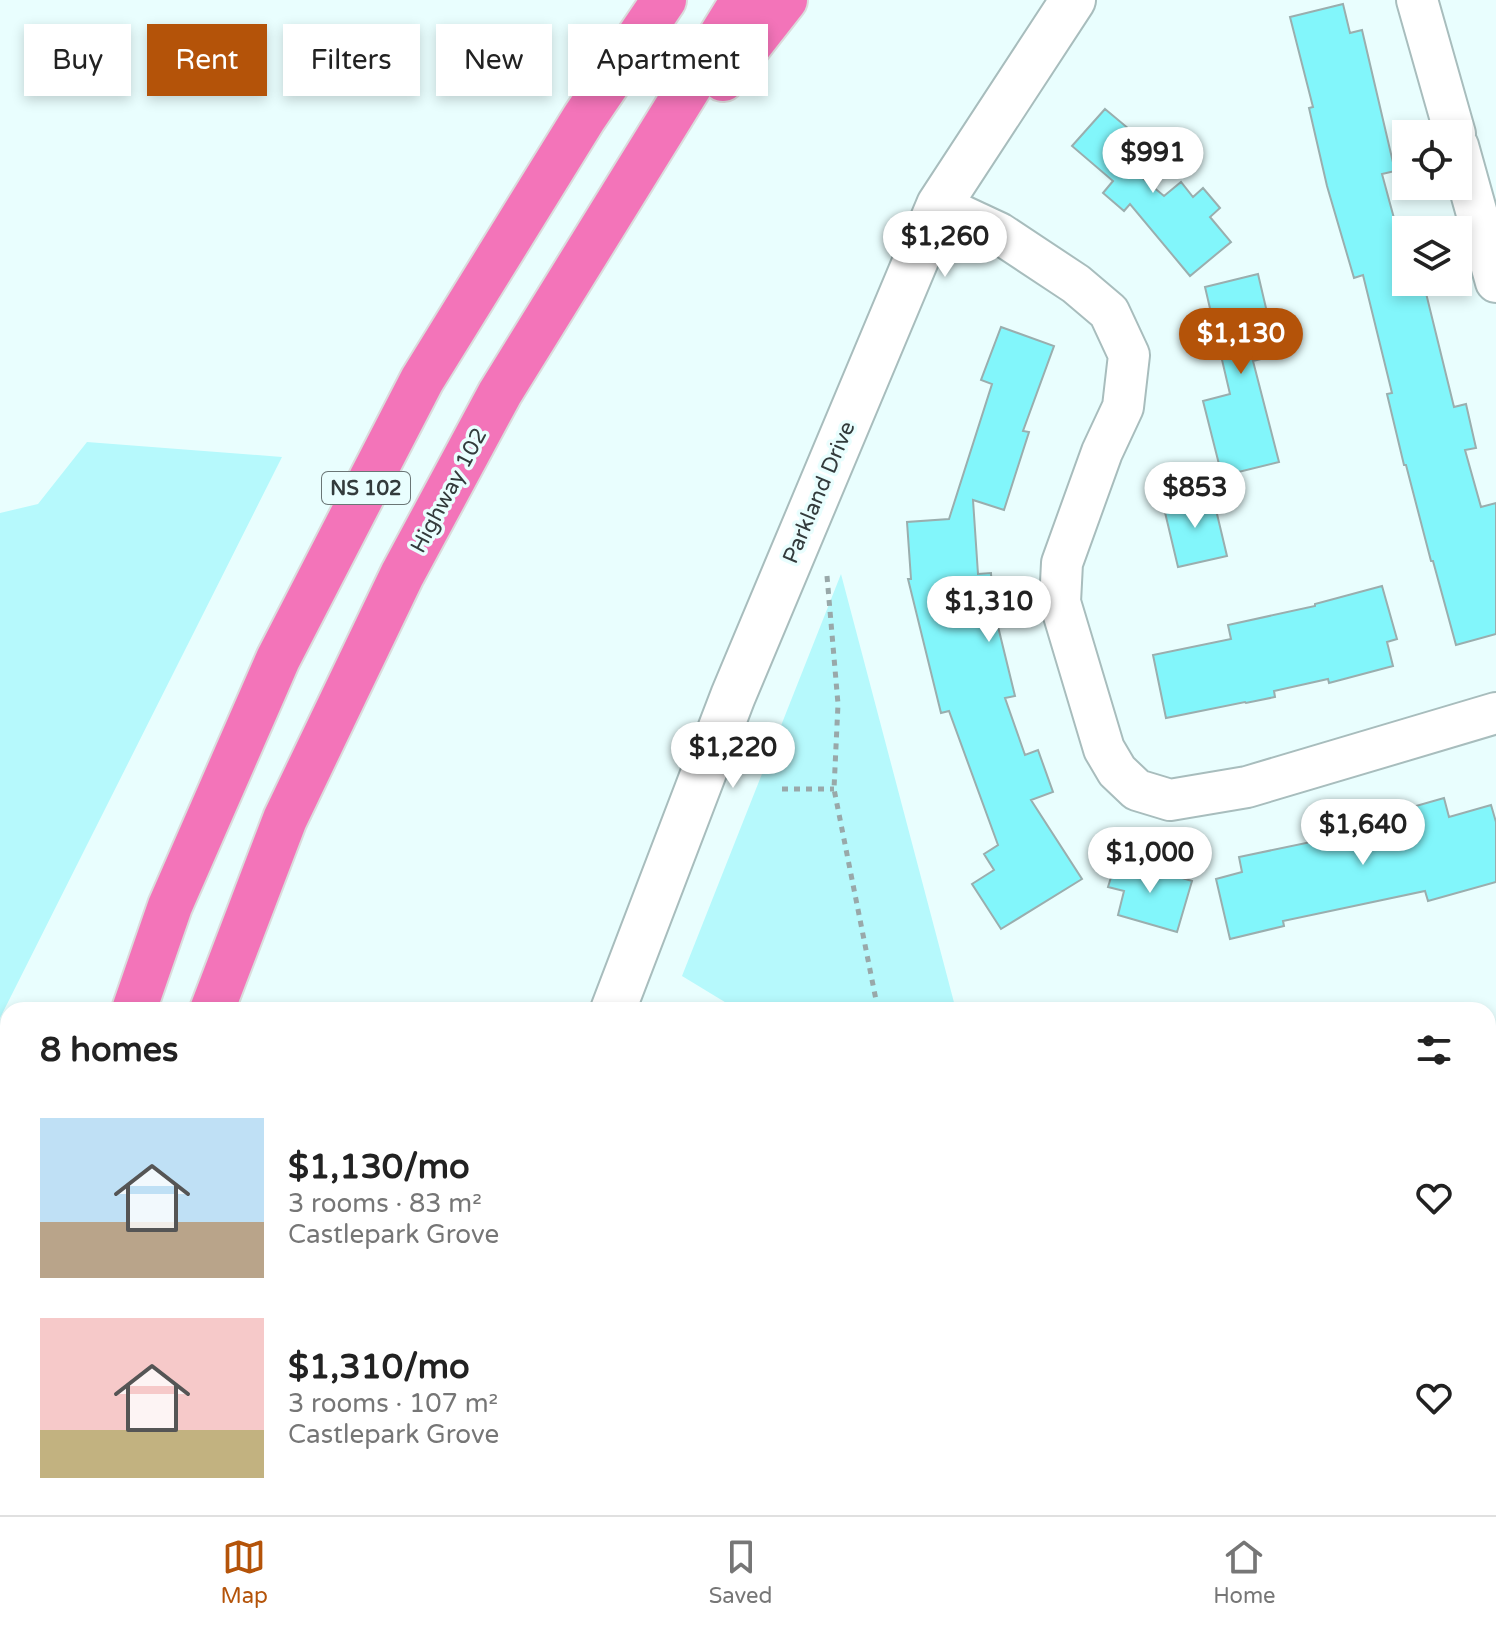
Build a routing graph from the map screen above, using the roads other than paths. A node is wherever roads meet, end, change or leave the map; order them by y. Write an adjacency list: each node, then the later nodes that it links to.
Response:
1 (664, 0): 12 (highway, NS 102)
2 (743, 0): 9 (highway, Highway 102 / NS 102)
3 (785, 0): 9 (highway)
4 (1073, 0): 8 (street, Parkland Drive)
5 (1417, 0): 6 (street)
6 (1451, 120)
7 (1472, 196): 10 (street)
8 (939, 205): 11 (street); 14 (street, Parkland Drive)
9 (596, 242): 13 (highway, Highway 102 / NS 102)
10 (1496, 282)
11 (1496, 713)
12 (137, 1002)
13 (215, 1002)
14 (616, 1002)

